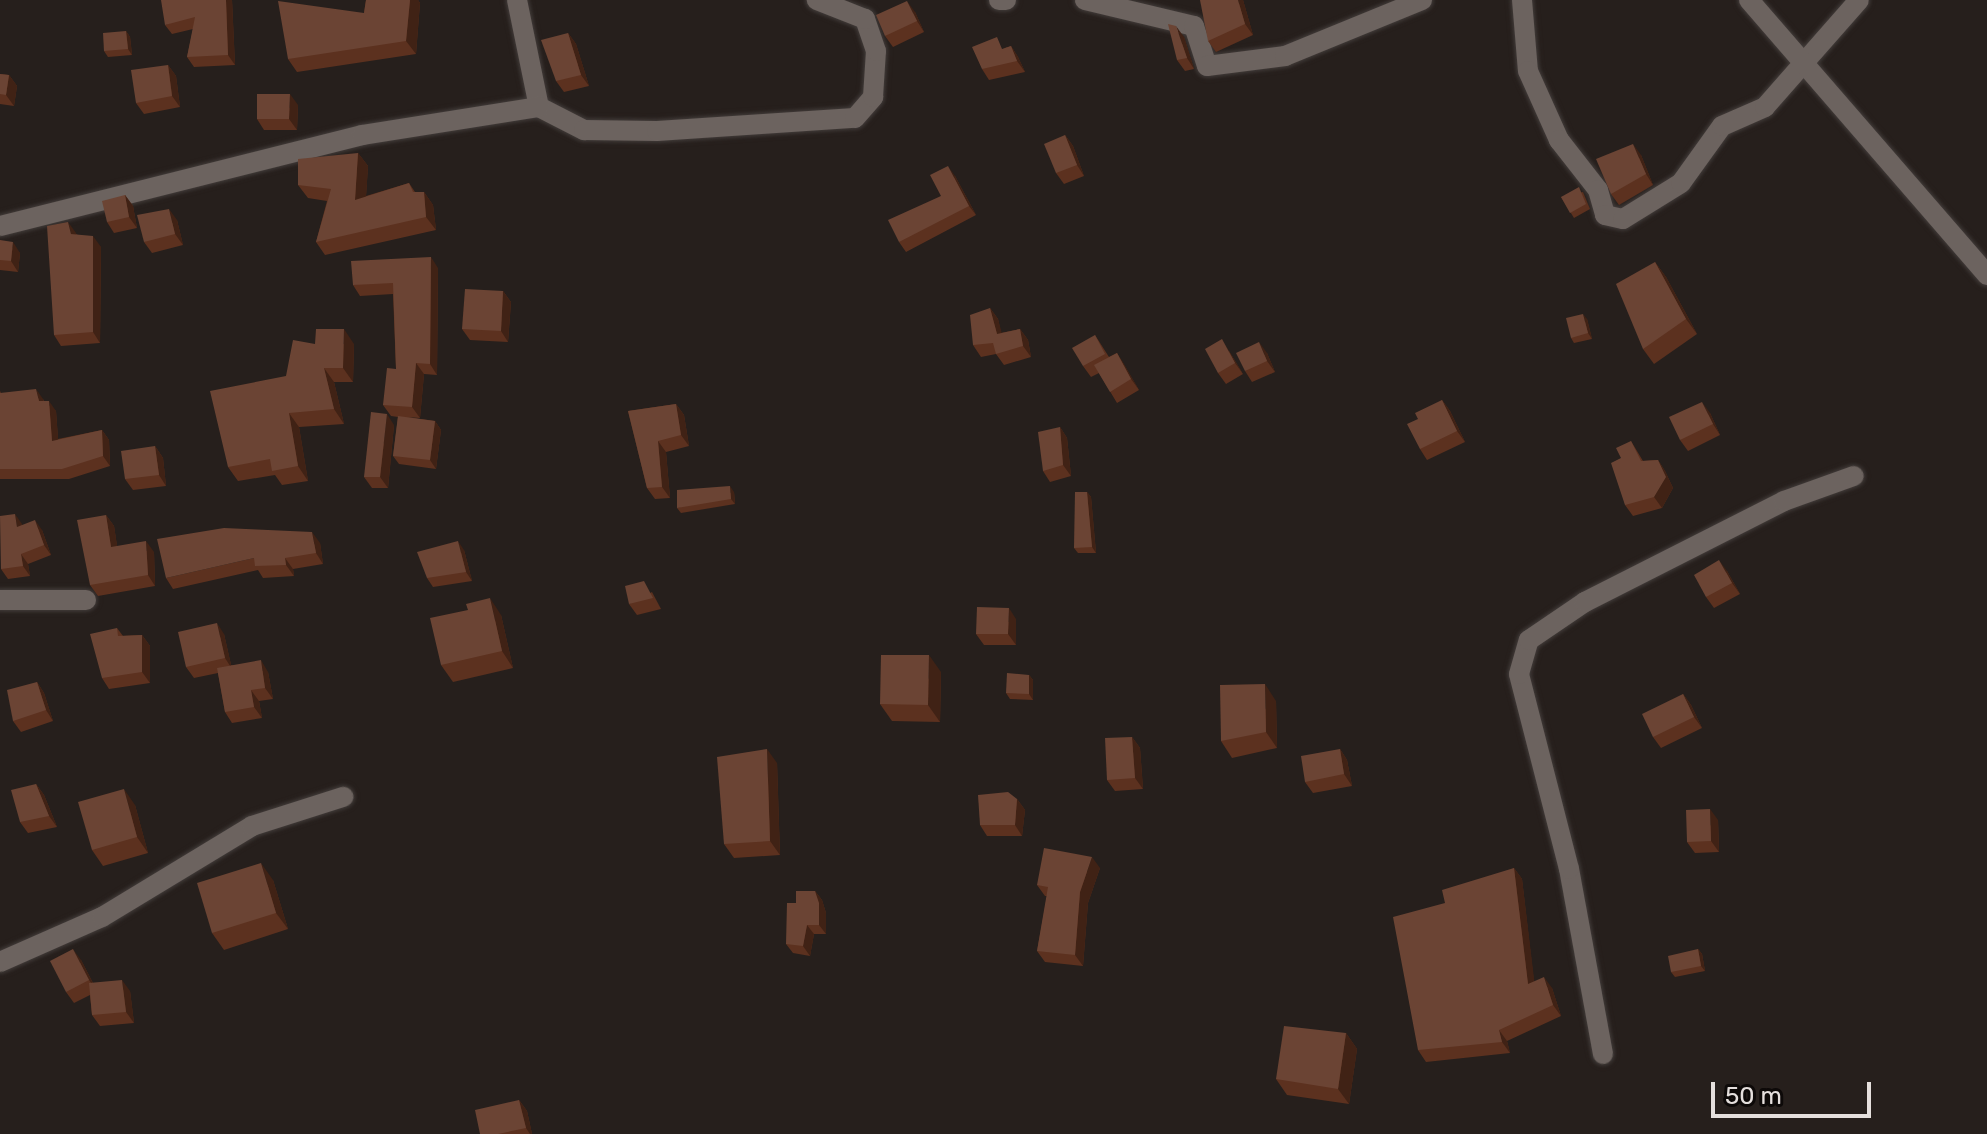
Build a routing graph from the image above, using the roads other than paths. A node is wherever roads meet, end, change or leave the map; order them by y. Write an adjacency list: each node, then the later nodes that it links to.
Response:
1 (517, 0): 11 (street)
2 (817, 0): 11 (street)
3 (999, 0): 4 (street)
4 (1006, 0)
5 (1085, 0): 6 (street)
6 (1422, 0)
7 (1522, 0): 10 (street)
8 (1749, 0): 10 (street)
9 (1859, 0): 10 (street)
10 (1804, 63): 13 (street)
11 (539, 107): 12 (street)
12 (0, 226)
13 (1987, 275)
14 (1854, 476): 19 (street)
15 (0, 600): 16 (street)
16 (86, 600)
17 (343, 797): 18 (street)
18 (0, 962)
19 (1603, 1054)

